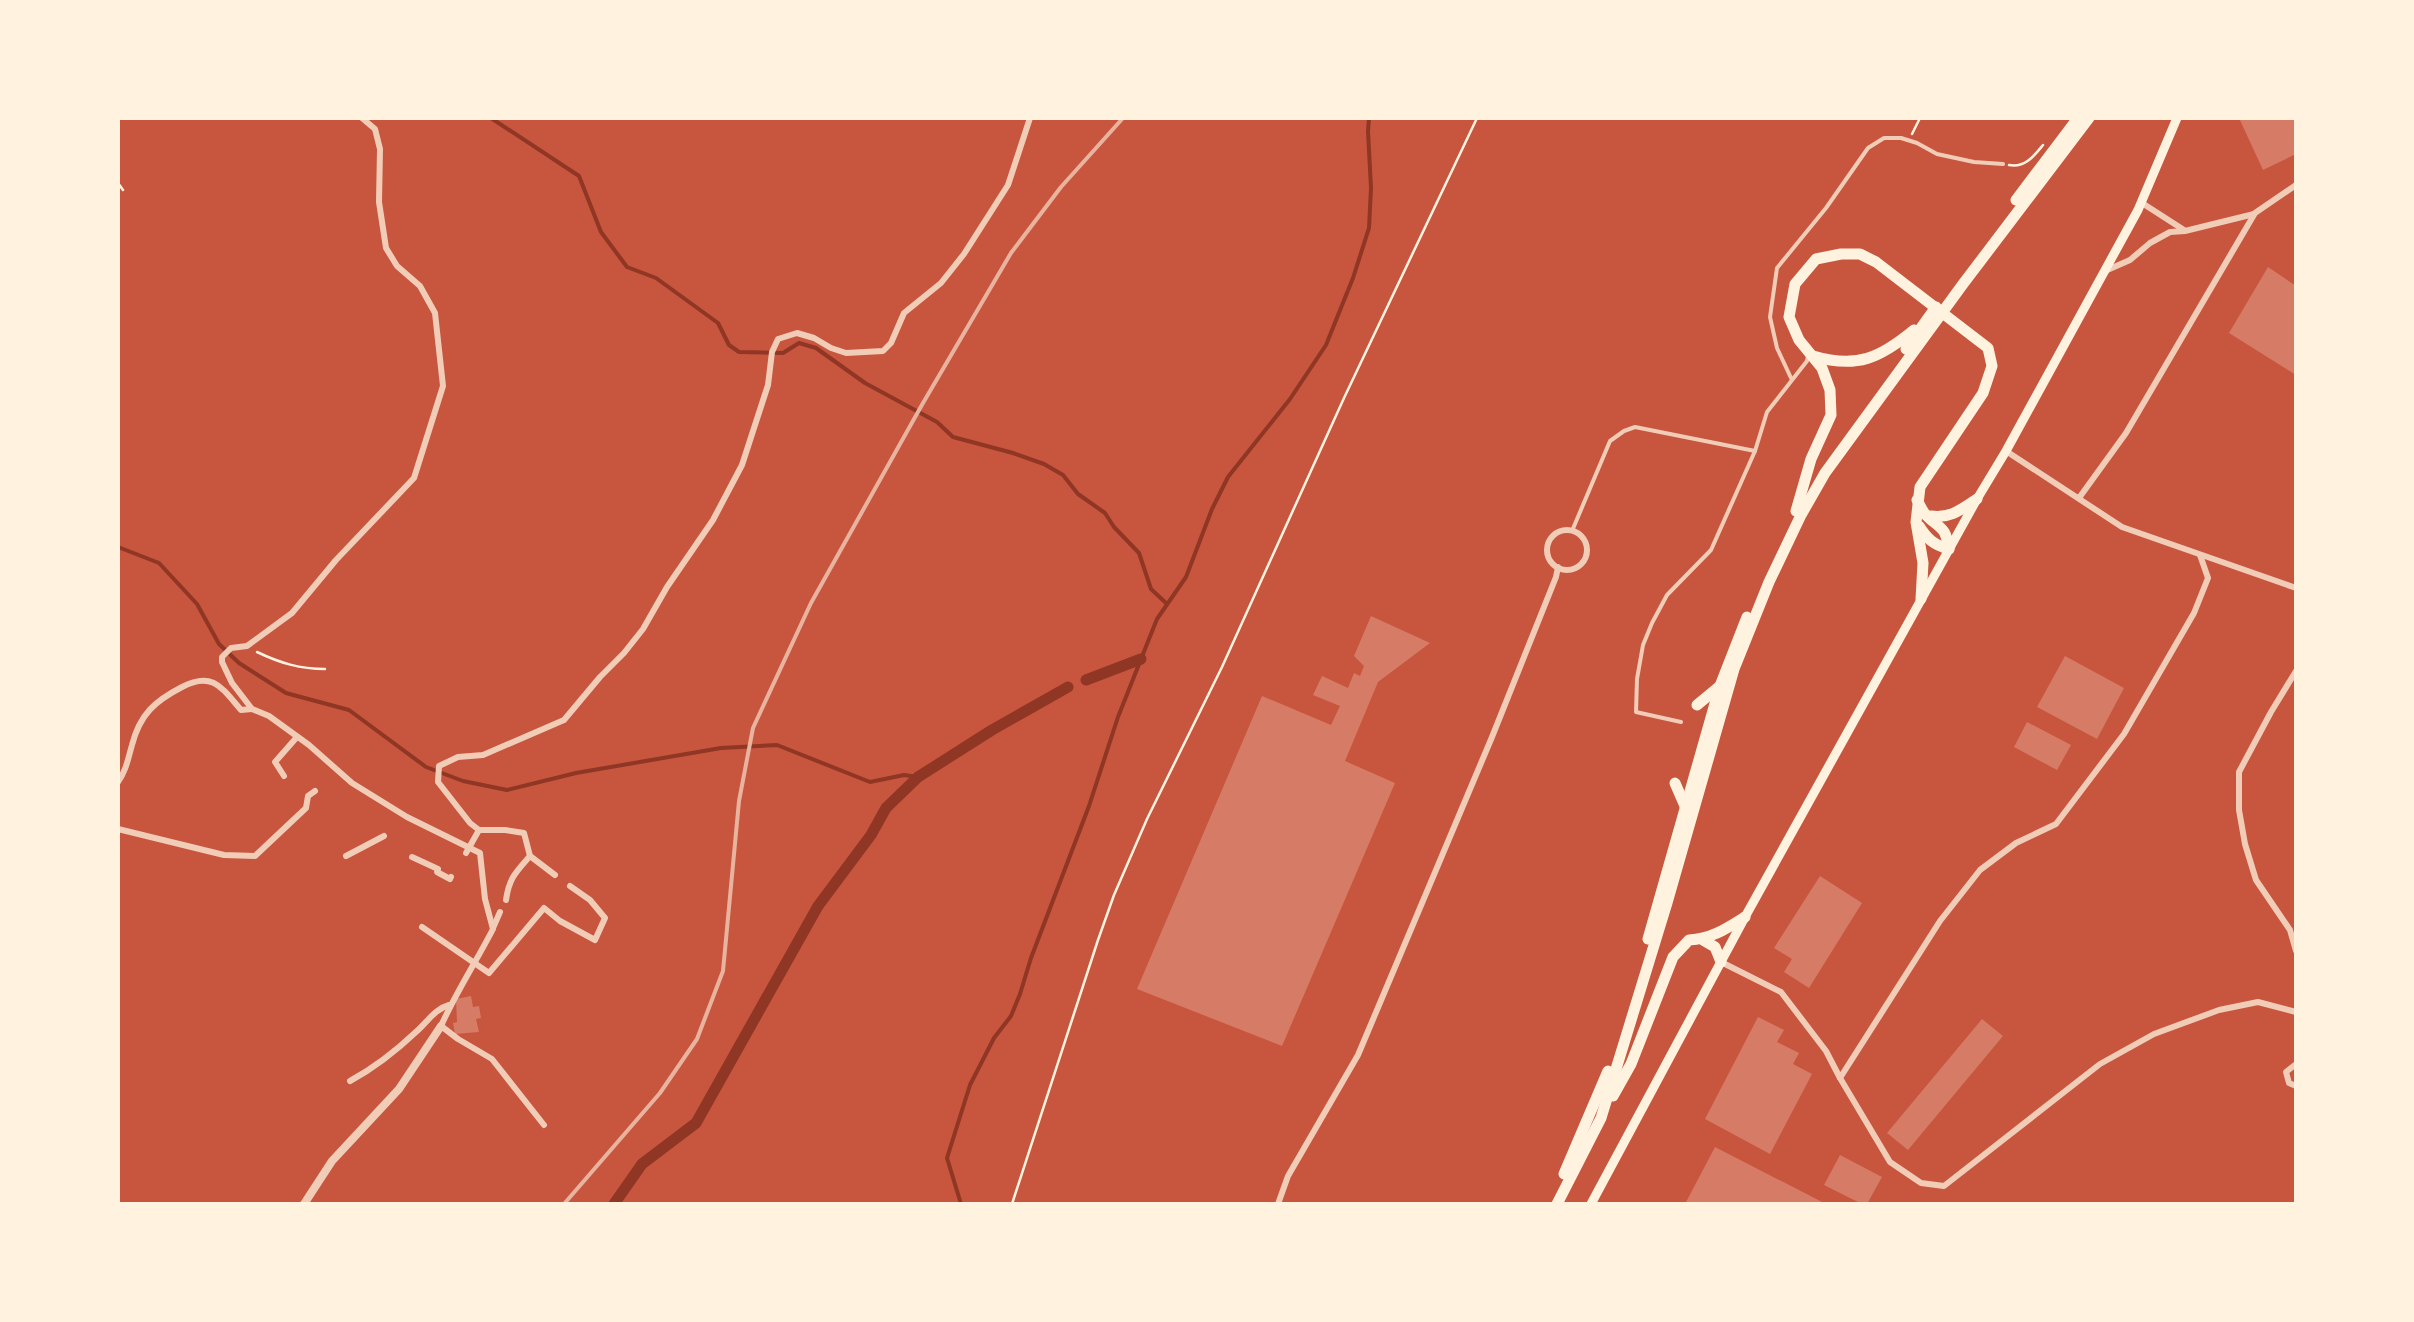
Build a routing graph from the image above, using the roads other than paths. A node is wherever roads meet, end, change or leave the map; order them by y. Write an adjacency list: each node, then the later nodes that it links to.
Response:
1 (362, 118): 30 (street)
2 (1030, 118): 39 (street)
3 (2078, 118): 12 (highway)
4 (2089, 118): 64 (highway)
5 (2177, 118): 8 (main road)
6 (2003, 164): 14 (lane)
7 (2296, 186): 9 (street)
8 (2142, 202): 10 (street); 11 (main road)
9 (2255, 213): 10 (street); 17 (street)
10 (2186, 231): 11 (street)
11 (2104, 271): 16 (main road)
12 (1928, 318): 13 (highway); 19 (highway)
13 (1811, 353): 14 (lane); 19 (highway); 20 (highway)
14 (1792, 378): 15 (lane)
15 (1755, 451): 21 (lane); 31 (lane)
16 (2006, 451): 17 (street); 18 (main road)
17 (2079, 498): 23 (street)
18 (1977, 500): 20 (highway); 22 (main road)
19 (1796, 512): 28 (highway)
20 (1921, 519): 22 (highway); 22 (highway); 26 (highway)
21 (1572, 531): 24 (street); 24 (street)
22 (1949, 550): 26 (main road)
23 (2200, 555): 25 (street); 61 (street)
24 (1558, 567): 67 (street)
25 (2296, 588)
26 (1921, 599): 50 (main road)
27 (2296, 672): 54 (street)
28 (1720, 686): 29 (highway); 37 (highway)
29 (1696, 705)
30 (252, 709): 32 (street); 34 (street)
31 (1681, 722)
32 (297, 737): 33 (street); 41 (street)
33 (284, 776)
34 (118, 782)
35 (1676, 783): 37 (highway)
36 (315, 791): 38 (street)
37 (1686, 806): 68 (highway)
38 (118, 829)
39 (479, 830): 41 (street); 44 (street)
40 (384, 836): 42 (street)
41 (467, 849): 52 (street)
42 (346, 856)
43 (412, 856): 46 (street)
44 (530, 856): 45 (street); 48 (street)
45 (555, 875)
46 (451, 877)
47 (570, 886): 56 (street)
48 (506, 900)
49 (500, 912): 52 (street)
50 (1745, 917): 53 (highway); 55 (main road)
51 (422, 927): 56 (street)
52 (492, 929): 56 (street)
53 (1703, 940): 55 (highway); 64 (highway)
54 (2296, 951)
55 (1721, 962): 61 (street); 70 (main road)
56 (475, 963): 57 (street)
57 (450, 1004): 59 (street); 62 (street)
58 (2296, 1012): 61 (street)
59 (441, 1026): 65 (street); 66 (street)
60 (2296, 1064): 63 (street)
61 (1840, 1078)
62 (350, 1081)
63 (2296, 1086)
64 (1601, 1118): 69 (highway)
65 (544, 1125)
66 (304, 1204)
67 (1278, 1204)
68 (1549, 1204)
69 (1557, 1204)
70 (1591, 1204)

